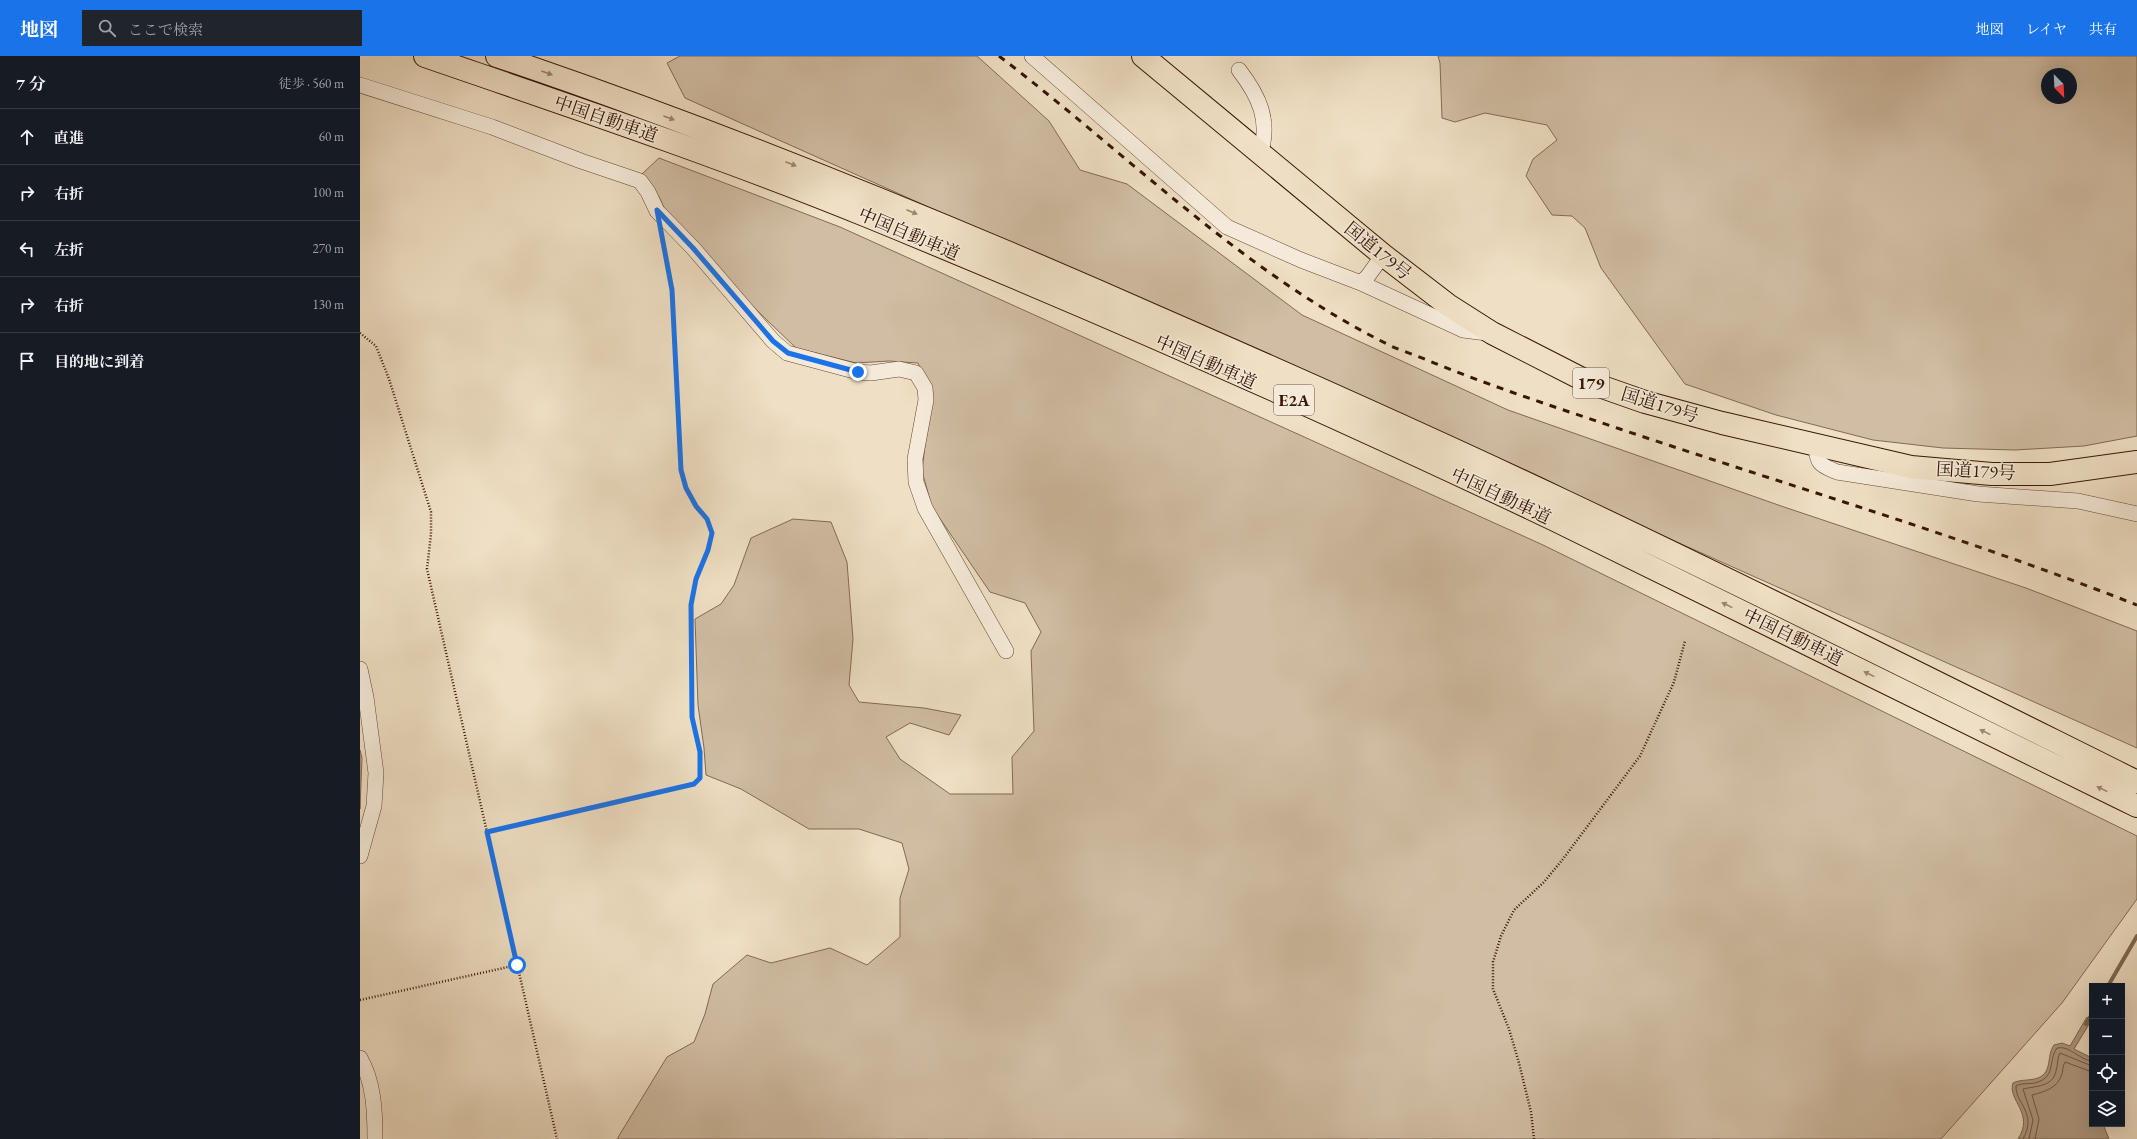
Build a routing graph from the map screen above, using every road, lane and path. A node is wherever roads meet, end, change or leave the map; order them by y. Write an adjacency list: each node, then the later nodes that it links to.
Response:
1 (425, 56): 20 (highway, 中国自動車道 / E2A, one-way to 1)
2 (497, 56): 19 (highway, 中国自動車道 / E2A, one-way to 19)
3 (1032, 56): 10 (street)
4 (1143, 56): 7 (highway, 国道179号 / 179)
5 (1239, 70): 7 (street)
6 (360, 85): 8 (street)
7 (1260, 154): 9 (highway, 国道179号 / 179)
8 (657, 210): 17 (street); 21 (path)
9 (1383, 255): 10 (street); 12 (highway, 国道179号 / 179)
10 (1361, 283): 12 (street)
11 (360, 333): 21 (path)
12 (1492, 333): 13 (highway, 国道179号 / 179)
13 (1816, 446): 14 (highway, 国道179号 / 179); 15 (street)
14 (2137, 462)
15 (2137, 514)
16 (1685, 641): 28 (path)
17 (1006, 651)
18 (360, 669): 22 (street)
19 (2137, 782)
20 (2137, 806)
21 (487, 832): 23 (path)
22 (360, 856)
23 (517, 965): 24 (path); 27 (path)
24 (360, 1000)
25 (360, 1058): 26 (street)
26 (375, 1139)
27 (557, 1139)
28 (1534, 1139)

